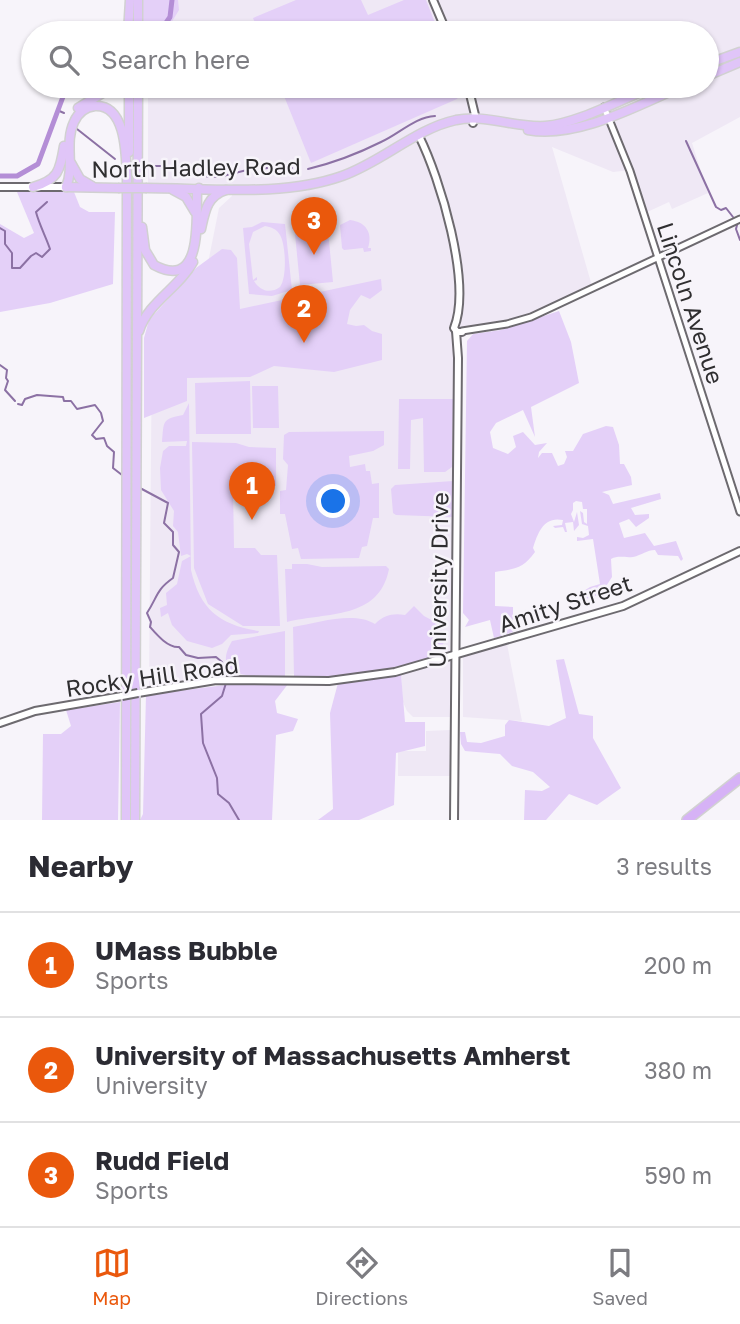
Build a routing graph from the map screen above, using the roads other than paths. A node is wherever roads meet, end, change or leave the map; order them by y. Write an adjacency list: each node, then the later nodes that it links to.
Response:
1 (130, 0): 4 (main road)
2 (138, 0): 5 (main road)
3 (433, 0): 6 (main road)
4 (129, 21)
5 (138, 21)
6 (442, 21)
7 (740, 52): 8 (main road)
8 (719, 60)
9 (740, 62): 10 (main road)
10 (719, 71)
11 (96, 98): 21 (main road)
12 (129, 98): 32 (main road)
13 (138, 98): 29 (main road)
14 (471, 98): 19 (main road)
15 (626, 98): 17 (main road)
16 (654, 98): 18 (main road)
17 (602, 108): 18 (street, Lincoln Avenue); 19 (main road)
18 (606, 118): 19 (main road); 33 (street, Lincoln Avenue)
19 (472, 120): 20 (main road, North Hadley Road)
20 (418, 139): 28 (main road, North Hadley Road); 34 (main road, University Drive)
21 (66, 150): 23 (main road); 24 (main road); 25 (main road); 32 (main road)
22 (0, 187): 23 (main road, North Hadley Road)
23 (33, 187): 24 (main road, North Hadley Road)
24 (66, 187): 25 (main road, North Hadley Road)
25 (96, 187): 26 (main road, North Hadley Road, bridge)
26 (168, 188): 27 (main road, North Hadley Road); 31 (main road)
27 (199, 188): 28 (main road, North Hadley Road); 31 (main road)
28 (232, 188): 31 (main road)
29 (138, 192): 31 (main road); 35 (main road)
30 (740, 219): 33 (street)
31 (200, 226): 35 (main road)
32 (128, 253): 42 (main road)
33 (658, 257): 34 (street); 36 (street, Lincoln Avenue)
34 (460, 328): 38 (main road, University Drive)
35 (136, 340): 43 (main road)
36 (740, 512)
37 (740, 551): 38 (main road, Amity Street)
38 (454, 655): 39 (main road, Amity Street); 44 (main road, University Drive)
39 (395, 671): 40 (main road, Rocky Hill Road, bridge)
40 (0, 724)
41 (740, 778): 45 (highway)
42 (126, 820)
43 (135, 820)
44 (454, 820)
45 (687, 820)

